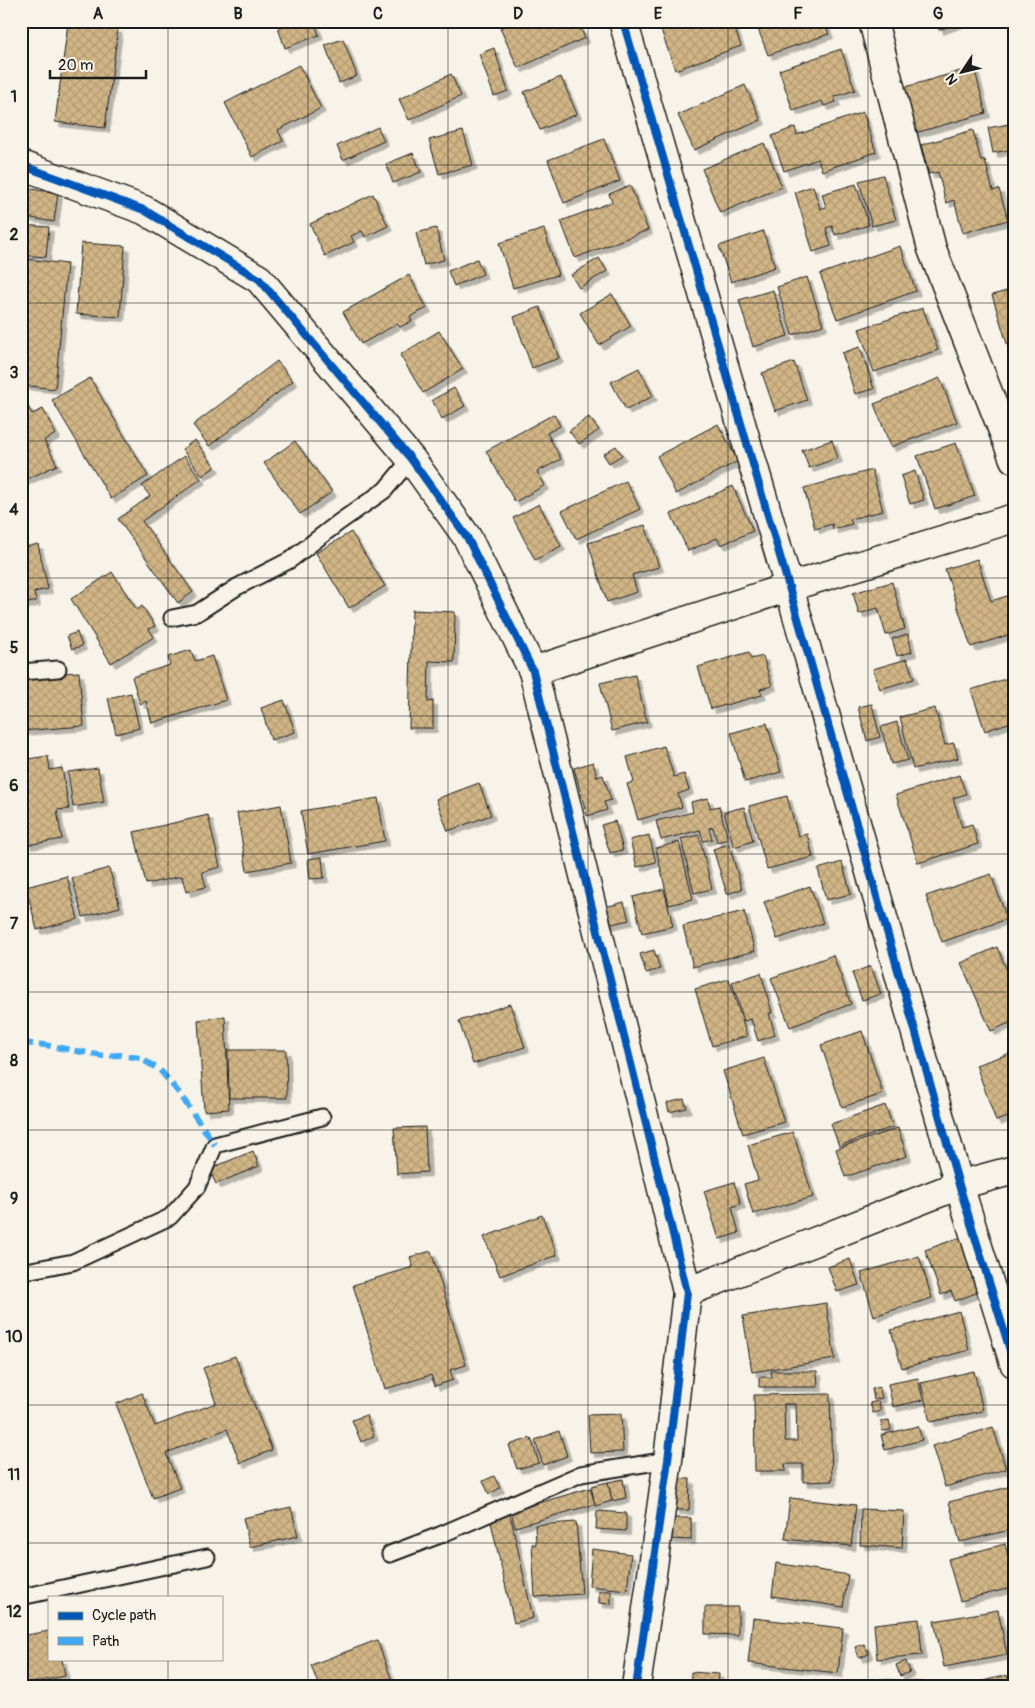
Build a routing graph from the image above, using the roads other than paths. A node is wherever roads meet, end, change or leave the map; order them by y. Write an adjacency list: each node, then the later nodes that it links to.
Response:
1 (624, 21): 7 (street)
2 (873, 21): 5 (street)
3 (21, 165): 4 (street)
4 (411, 459): 8 (lane); 10 (street)
5 (1014, 459)
6 (1014, 518): 7 (street)
7 (789, 586): 10 (street); 14 (street)
8 (172, 618)
9 (58, 669): 11 (lane)
10 (533, 671): 16 (street)
11 (21, 672)
12 (322, 1117): 15 (lane)
13 (1014, 1170): 14 (street)
14 (960, 1185): 16 (street); 17 (street)
15 (21, 1272)
16 (687, 1292): 18 (street)
17 (1014, 1363)
18 (668, 1460): 19 (lane); 22 (street)
19 (390, 1554)
20 (207, 1557): 21 (lane)
21 (21, 1597)
22 (636, 1687)

